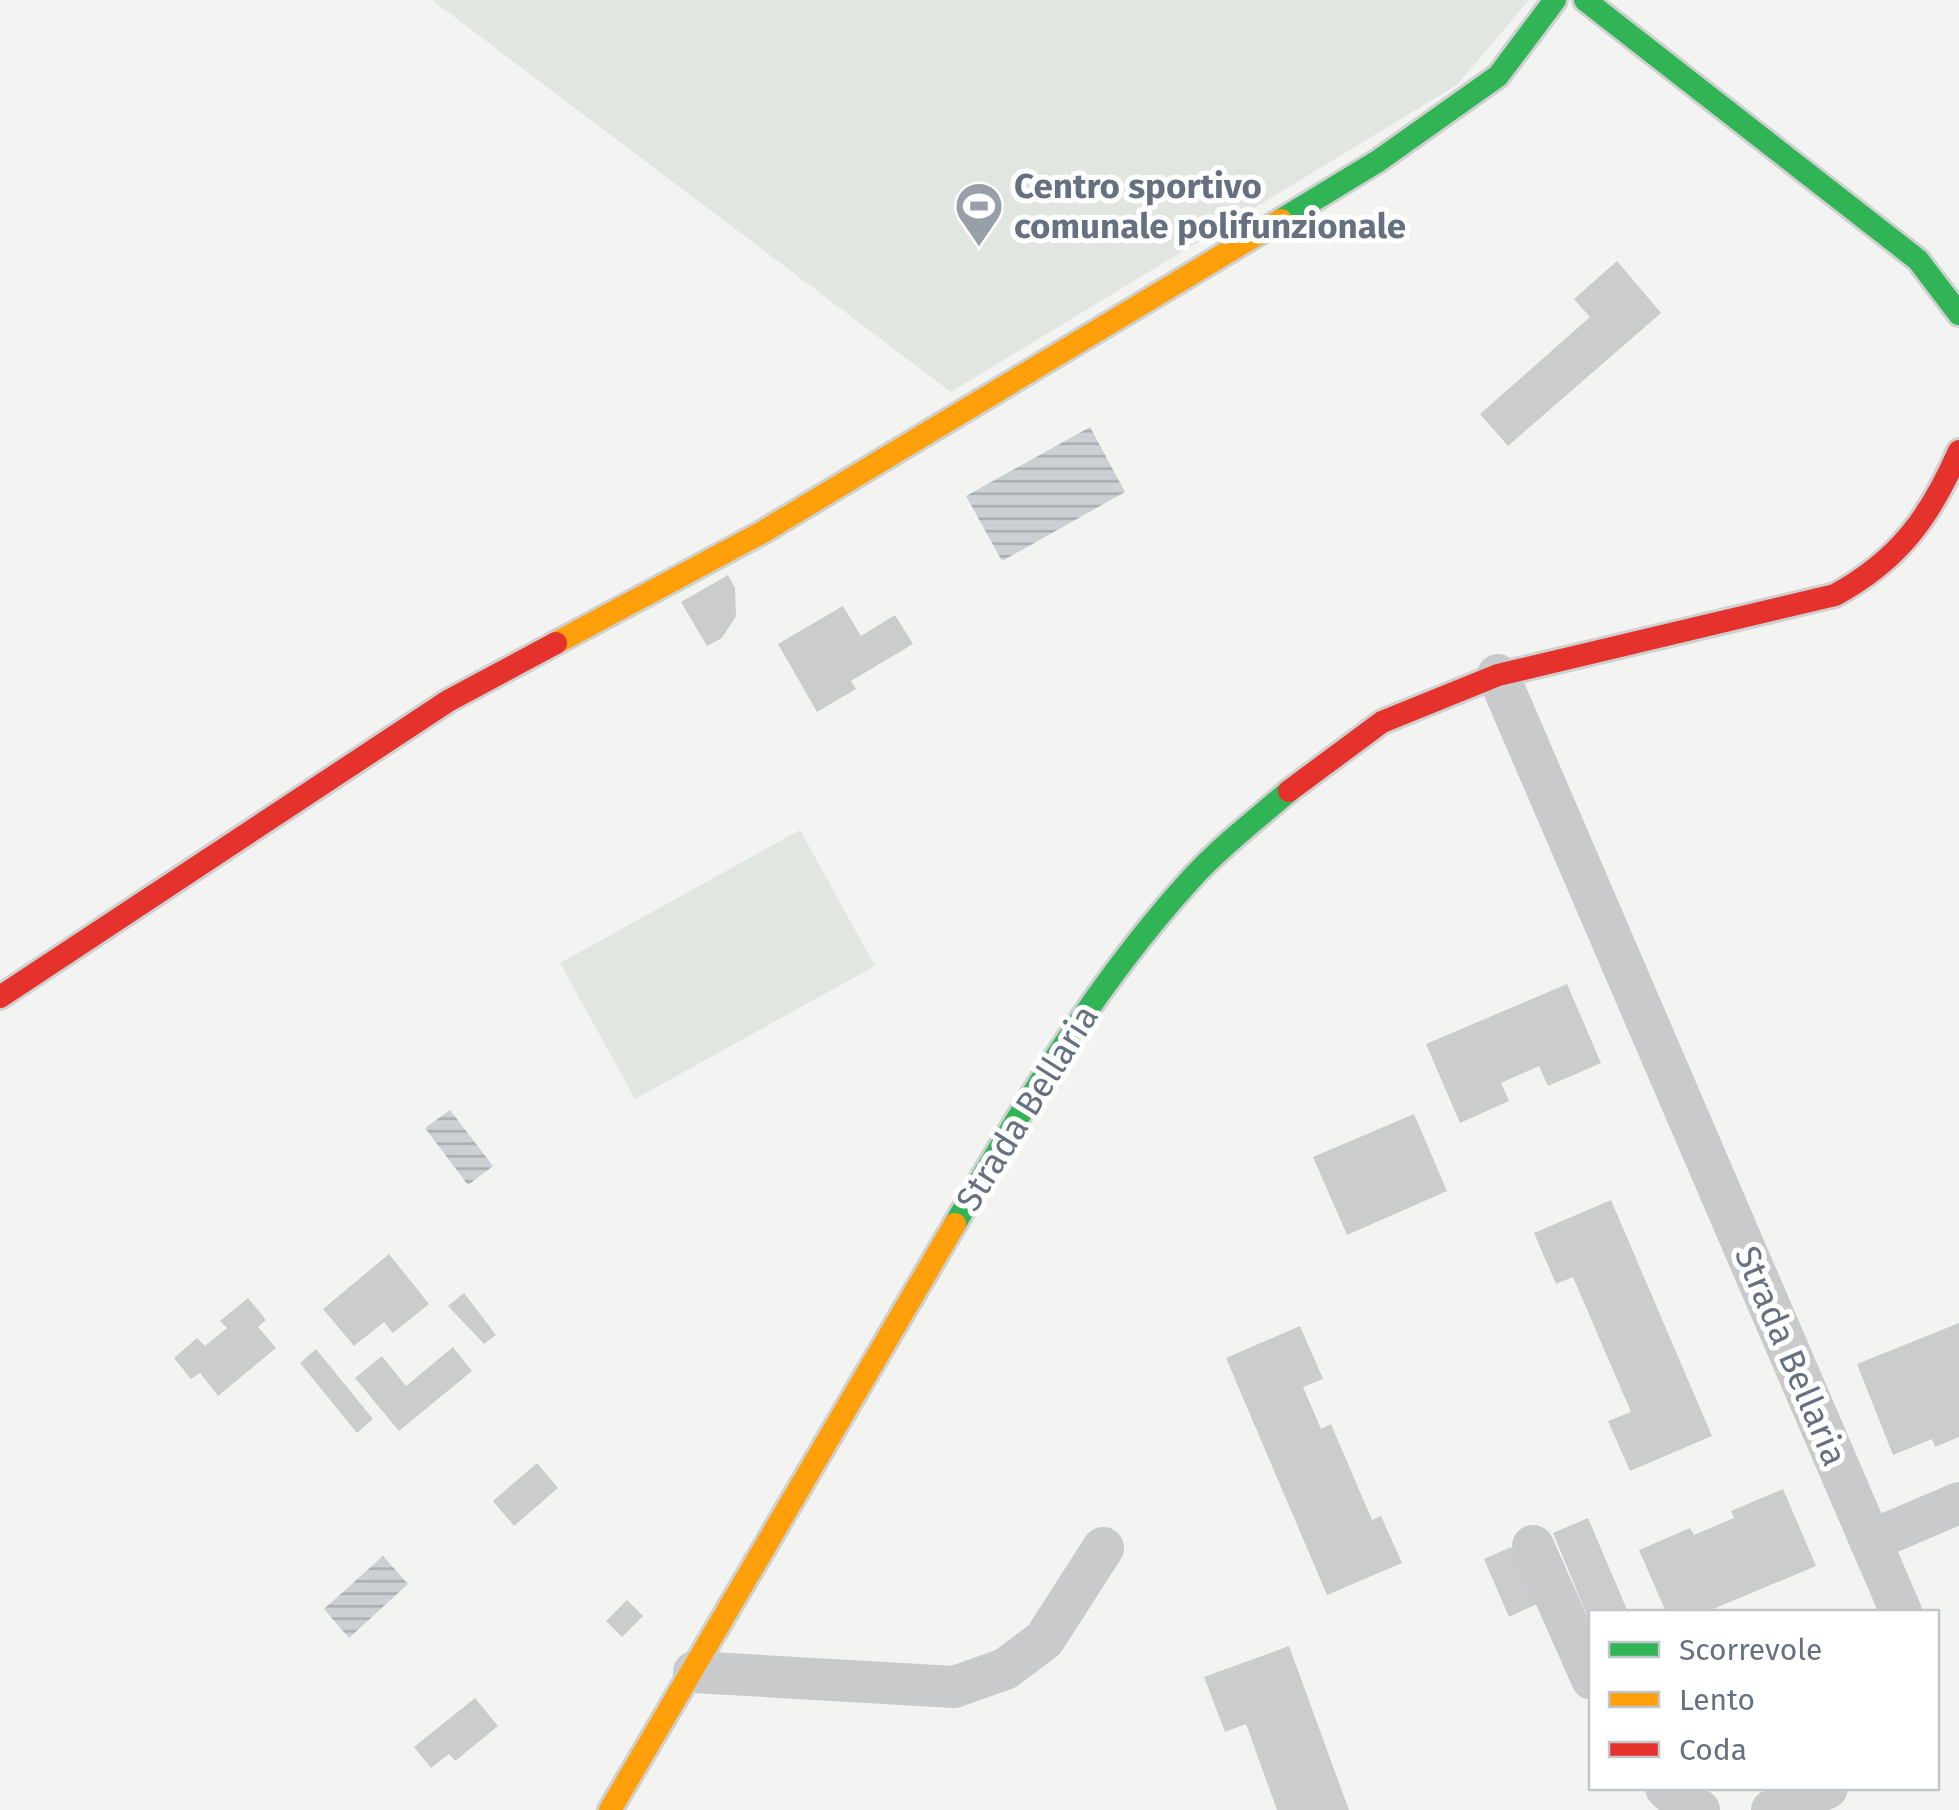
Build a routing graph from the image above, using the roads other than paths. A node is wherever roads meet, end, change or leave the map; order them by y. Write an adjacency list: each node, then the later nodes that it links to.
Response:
1 (1556, 0): 6 (street)
2 (1585, 0): 3 (street)
3 (1959, 314)
4 (1959, 451): 5 (street, Strada Bellaria)
5 (1498, 675): 8 (street, Strada Bellaria); 12 (street, Strada Bellaria)
6 (0, 998)
7 (1959, 1503): 8 (street)
8 (1870, 1542): 11 (street, Strada Bellaria)
9 (1533, 1546): 13 (street)
10 (1103, 1548): 12 (street)
11 (1900, 1610)
12 (694, 1672): 16 (street, Strada Bellaria)
13 (1589, 1672)
14 (1669, 1790): 17 (street)
15 (1822, 1790): 18 (street)
16 (610, 1810)
17 (1699, 1810)
18 (1772, 1810)

